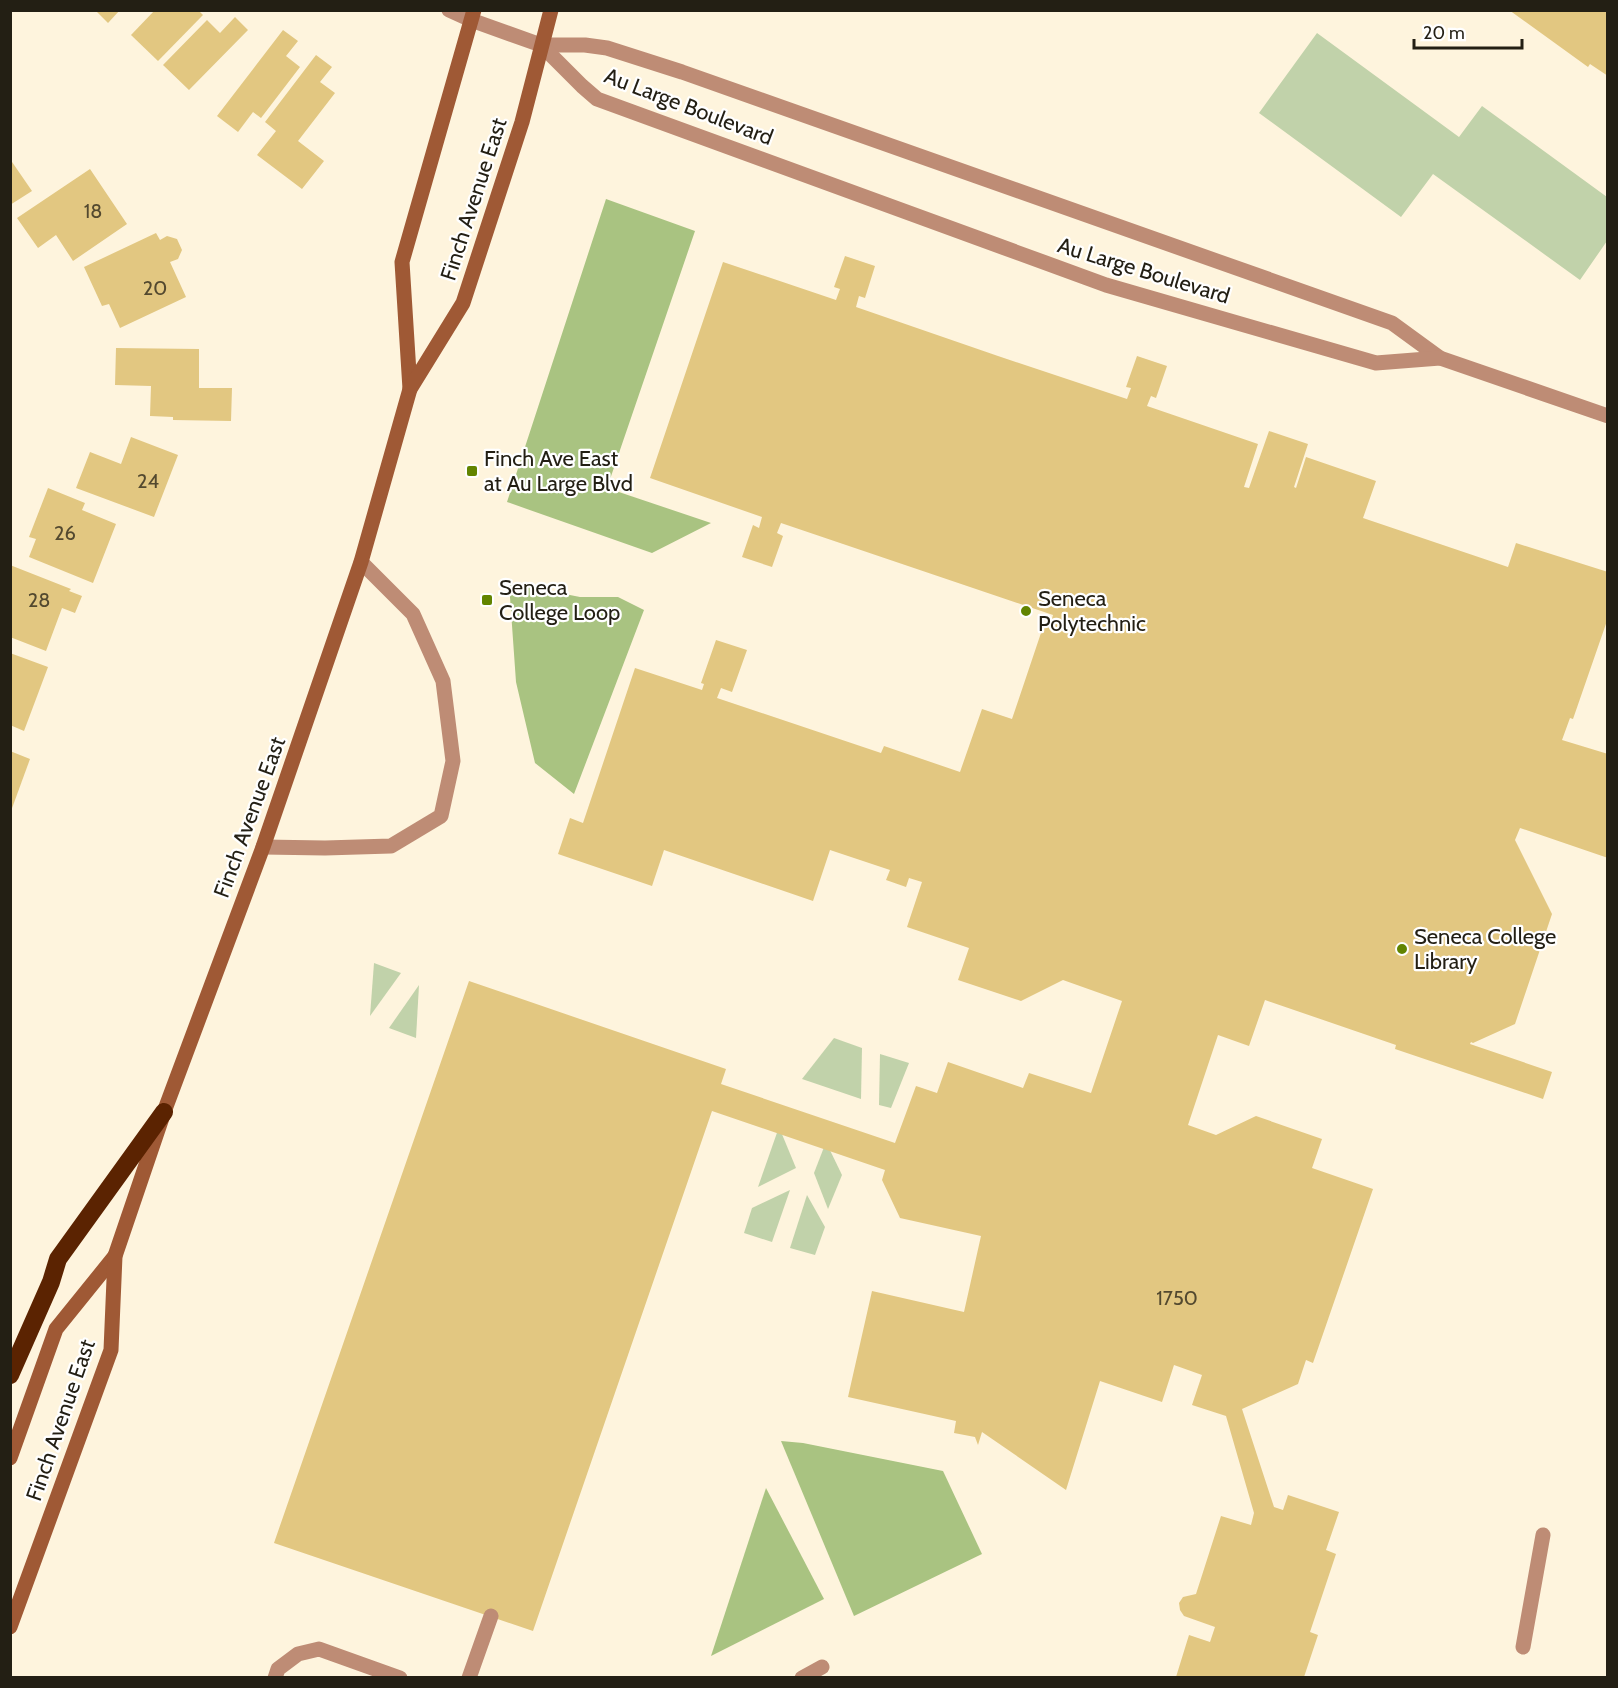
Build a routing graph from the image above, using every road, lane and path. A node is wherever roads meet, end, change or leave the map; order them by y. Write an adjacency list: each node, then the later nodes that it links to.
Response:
1 (449, 10): 3 (street)
2 (551, 10): 4 (main road, Finch Avenue East)
3 (472, 15): 4 (street); 6 (main road, Finch Avenue East)
4 (541, 45): 5 (street, Au Large Boulevard); 5 (street, Au Large Boulevard); 6 (main road, Finch Avenue East)
5 (1440, 358): 7 (street, Au Large Boulevard)
6 (410, 389): 8 (main road, Finch Avenue East)
7 (1608, 416)
8 (361, 562): 9 (main road, Finch Avenue East); 9 (street)
9 (263, 847): 10 (main road, Finch Avenue East)
10 (164, 1112): 11 (main road, Finch Avenue East); 12 (highway)
11 (115, 1256): 13 (main road, Finch Avenue East); 16 (main road, Finch Avenue East)
12 (10, 1375)
13 (10, 1458)
14 (1543, 1535): 17 (street)
15 (491, 1616): 21 (street)
16 (10, 1627)
17 (1523, 1647)
18 (822, 1667): 22 (street)
19 (275, 1677): 20 (street)
20 (400, 1677)
21 (469, 1677)
22 (802, 1677)

